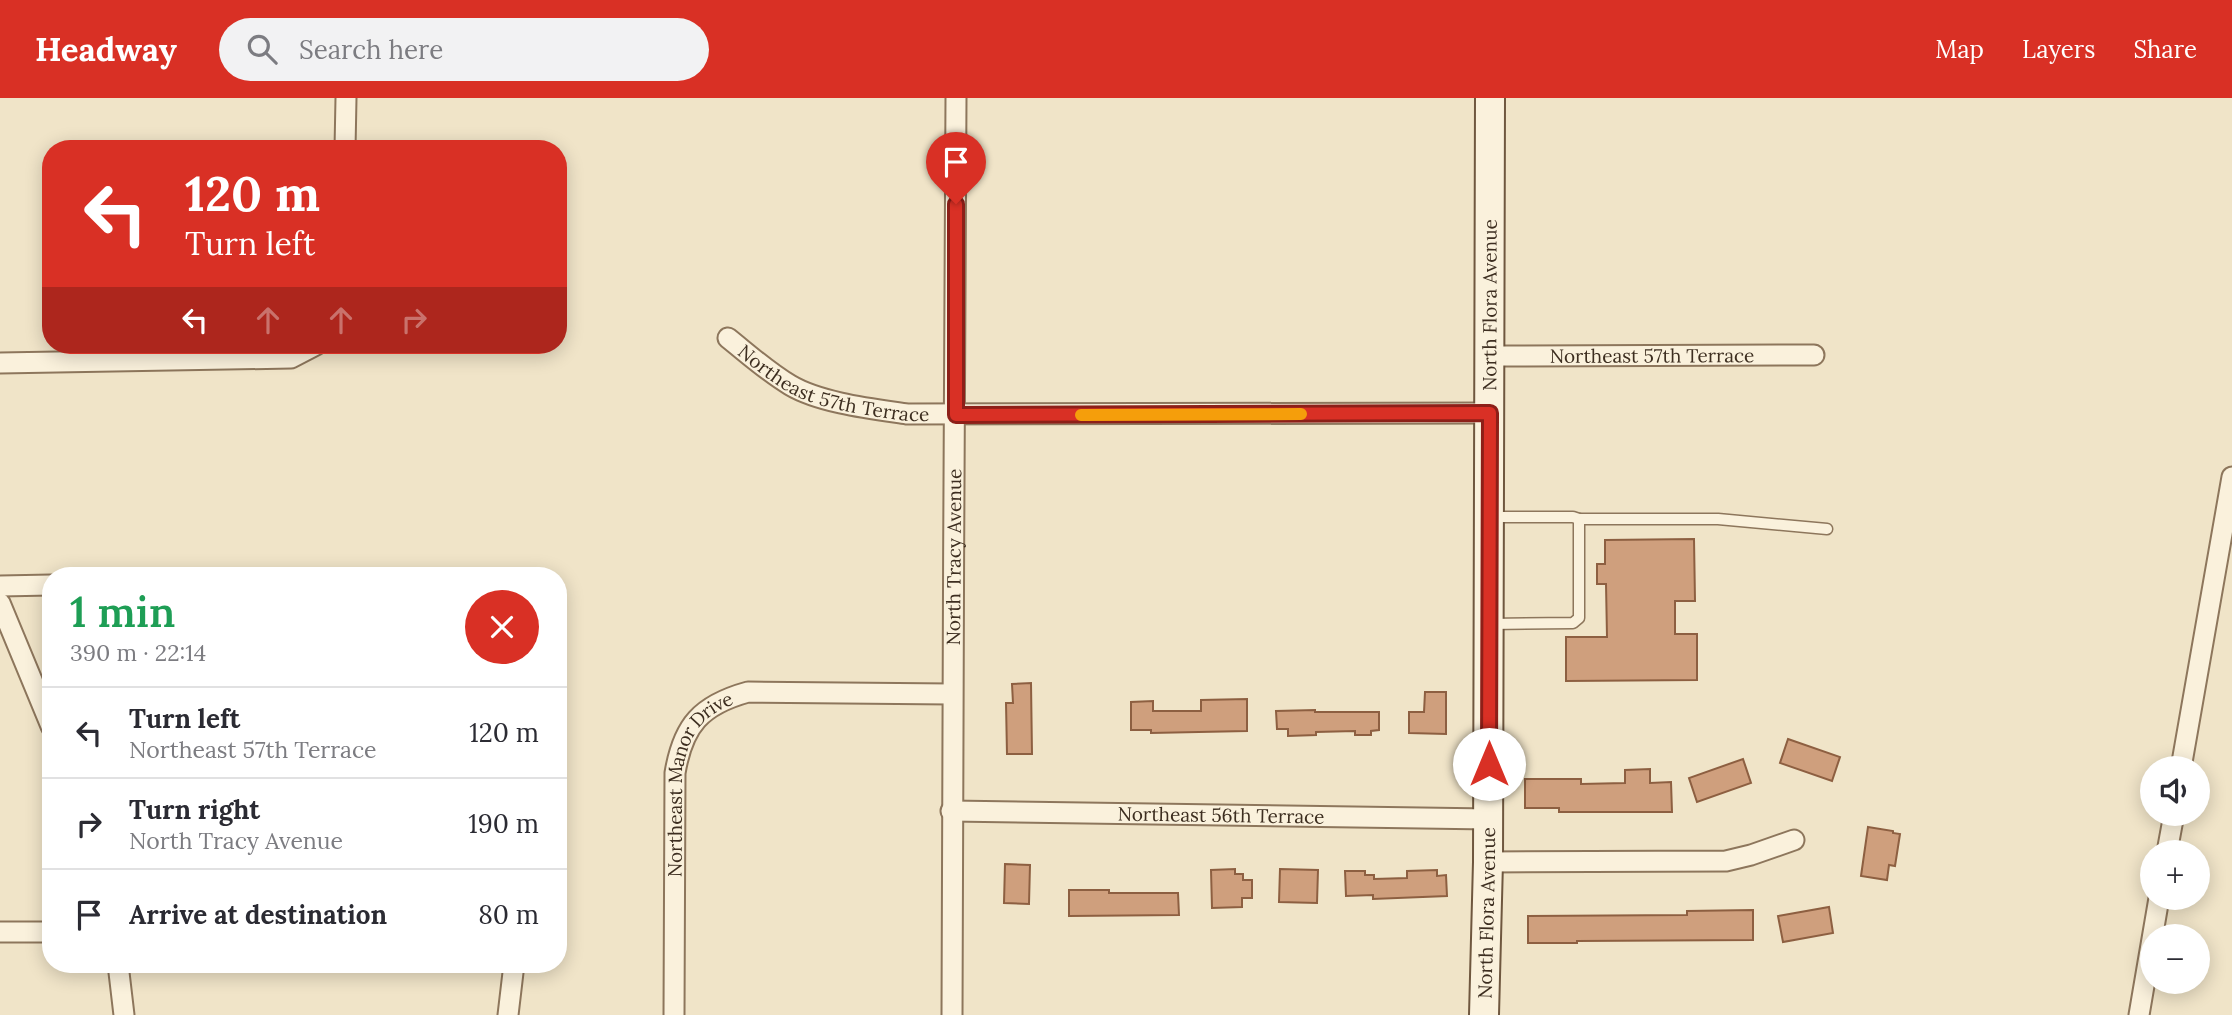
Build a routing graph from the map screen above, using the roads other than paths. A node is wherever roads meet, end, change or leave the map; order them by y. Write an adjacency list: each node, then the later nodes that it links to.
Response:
1 (346, 98): 4 (street)
2 (956, 98): 11 (street, North Tracy Avenue)
3 (1490, 98): 8 (street, North Flora Avenue)
4 (345, 140)
5 (728, 338): 11 (street, Northeast 57th Terrace)
6 (299, 354): 9 (street)
7 (1814, 355): 8 (street, Northeast 57th Terrace)
8 (1490, 356): 10 (street, North Flora Avenue)
9 (0, 363)
10 (1490, 413): 11 (street, Northeast 57th Terrace); 13 (street, North Flora Avenue)
11 (956, 415): 20 (street, North Tracy Avenue)
12 (2232, 477): 22 (street)
13 (1490, 517): 14 (lane); 19 (street, North Flora Avenue)
14 (1579, 519): 15 (lane); 19 (lane)
15 (1827, 529)
16 (42, 585): 17 (street)
17 (0, 586)
18 (0, 603): 21 (street)
19 (1489, 624): 24 (street, North Flora Avenue)
20 (951, 694): 23 (street, North Tracy Avenue); 34 (street, Northeast Manor Drive)
21 (42, 704)
22 (2183, 756)
23 (951, 811): 24 (street, Northeast 56th Terrace); 35 (street, North Tracy Avenue)
24 (1489, 819): 26 (street, North Flora Avenue)
25 (1794, 840): 26 (street)
26 (1488, 862): 36 (street, North Flora Avenue)
27 (2157, 910): 37 (street)
28 (0, 932): 29 (street)
29 (42, 932)
30 (119, 973): 32 (street)
31 (513, 973): 33 (street)
32 (124, 1015)
33 (508, 1015)
34 (674, 1015)
35 (952, 1015)
36 (1484, 1015)
37 (2138, 1015)

